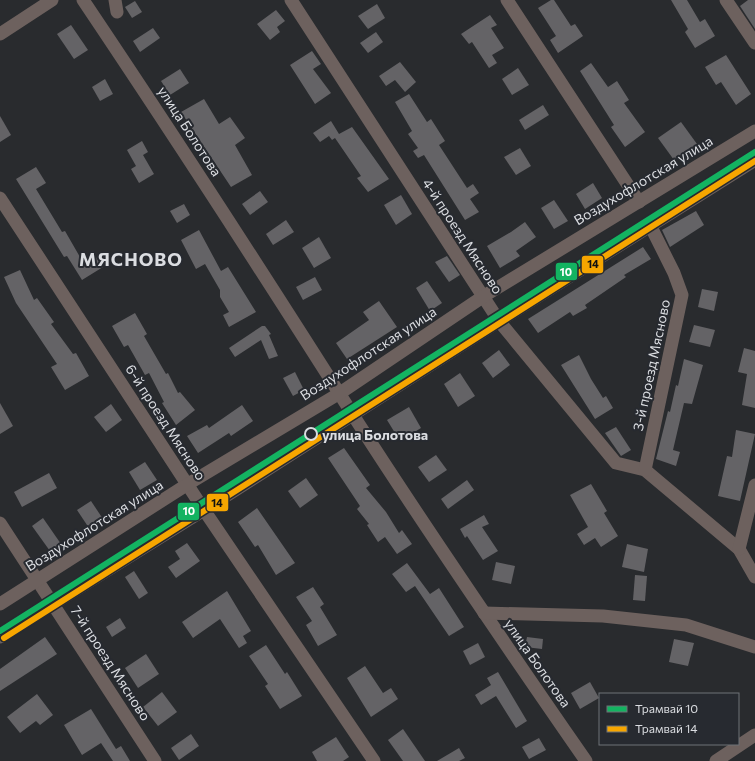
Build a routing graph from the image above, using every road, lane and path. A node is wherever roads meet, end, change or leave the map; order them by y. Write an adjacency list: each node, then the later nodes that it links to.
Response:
1 (52, 0): 6 (street)
2 (83, 0): 15 (street, улица Болотова)
3 (291, 0): 13 (street, 4-й проезд Мясново)
4 (507, 0): 11 (street)
5 (726, 0): 7 (street)
6 (0, 34)
7 (755, 43)
8 (755, 131): 11 (street, Воздухофлотская улица)
9 (755, 160): 12 (street)
10 (0, 198): 18 (street, 6-й проезд Мясново)
11 (640, 202): 13 (street, Воздухофлотская улица)
12 (650, 225): 14 (street); 17 (street, 3-й проезд Мясново)
13 (484, 296): 14 (street, 4-й проезд Мясново); 15 (street, Воздухофлотская улица)
14 (498, 321): 16 (street); 17 (street, 4-й проезд Мясново)
15 (340, 393): 16 (street, улица Болотова); 18 (street, Воздухофлотская улица)
16 (353, 415): 20 (street); 27 (street, улица Болотова)
17 (645, 470): 22 (street, 4-й проезд Мясново)
18 (188, 484): 20 (street, 6-й проезд Мясново); 24 (street, Воздухофлотская улица)
19 (755, 485): 22 (street)
20 (204, 510): 25 (street); 32 (street, 6-й проезд Мясново)
21 (0, 523): 24 (street, 7-й проезд Мясново)
22 (739, 549): 23 (street, 4-й проезд Мясново)
23 (755, 577)
24 (37, 580): 25 (street, 7-й проезд Мясново); 26 (street, Воздухофлотская улица)
25 (53, 603): 28 (street); 31 (street, 7-й проезд Мясново)
26 (0, 604)
27 (484, 613): 29 (street); 33 (street, улица Болотова)
28 (0, 637)
29 (755, 647)
30 (755, 735): 34 (street)
31 (155, 761)
32 (374, 761)
33 (586, 761)
34 (716, 761)

